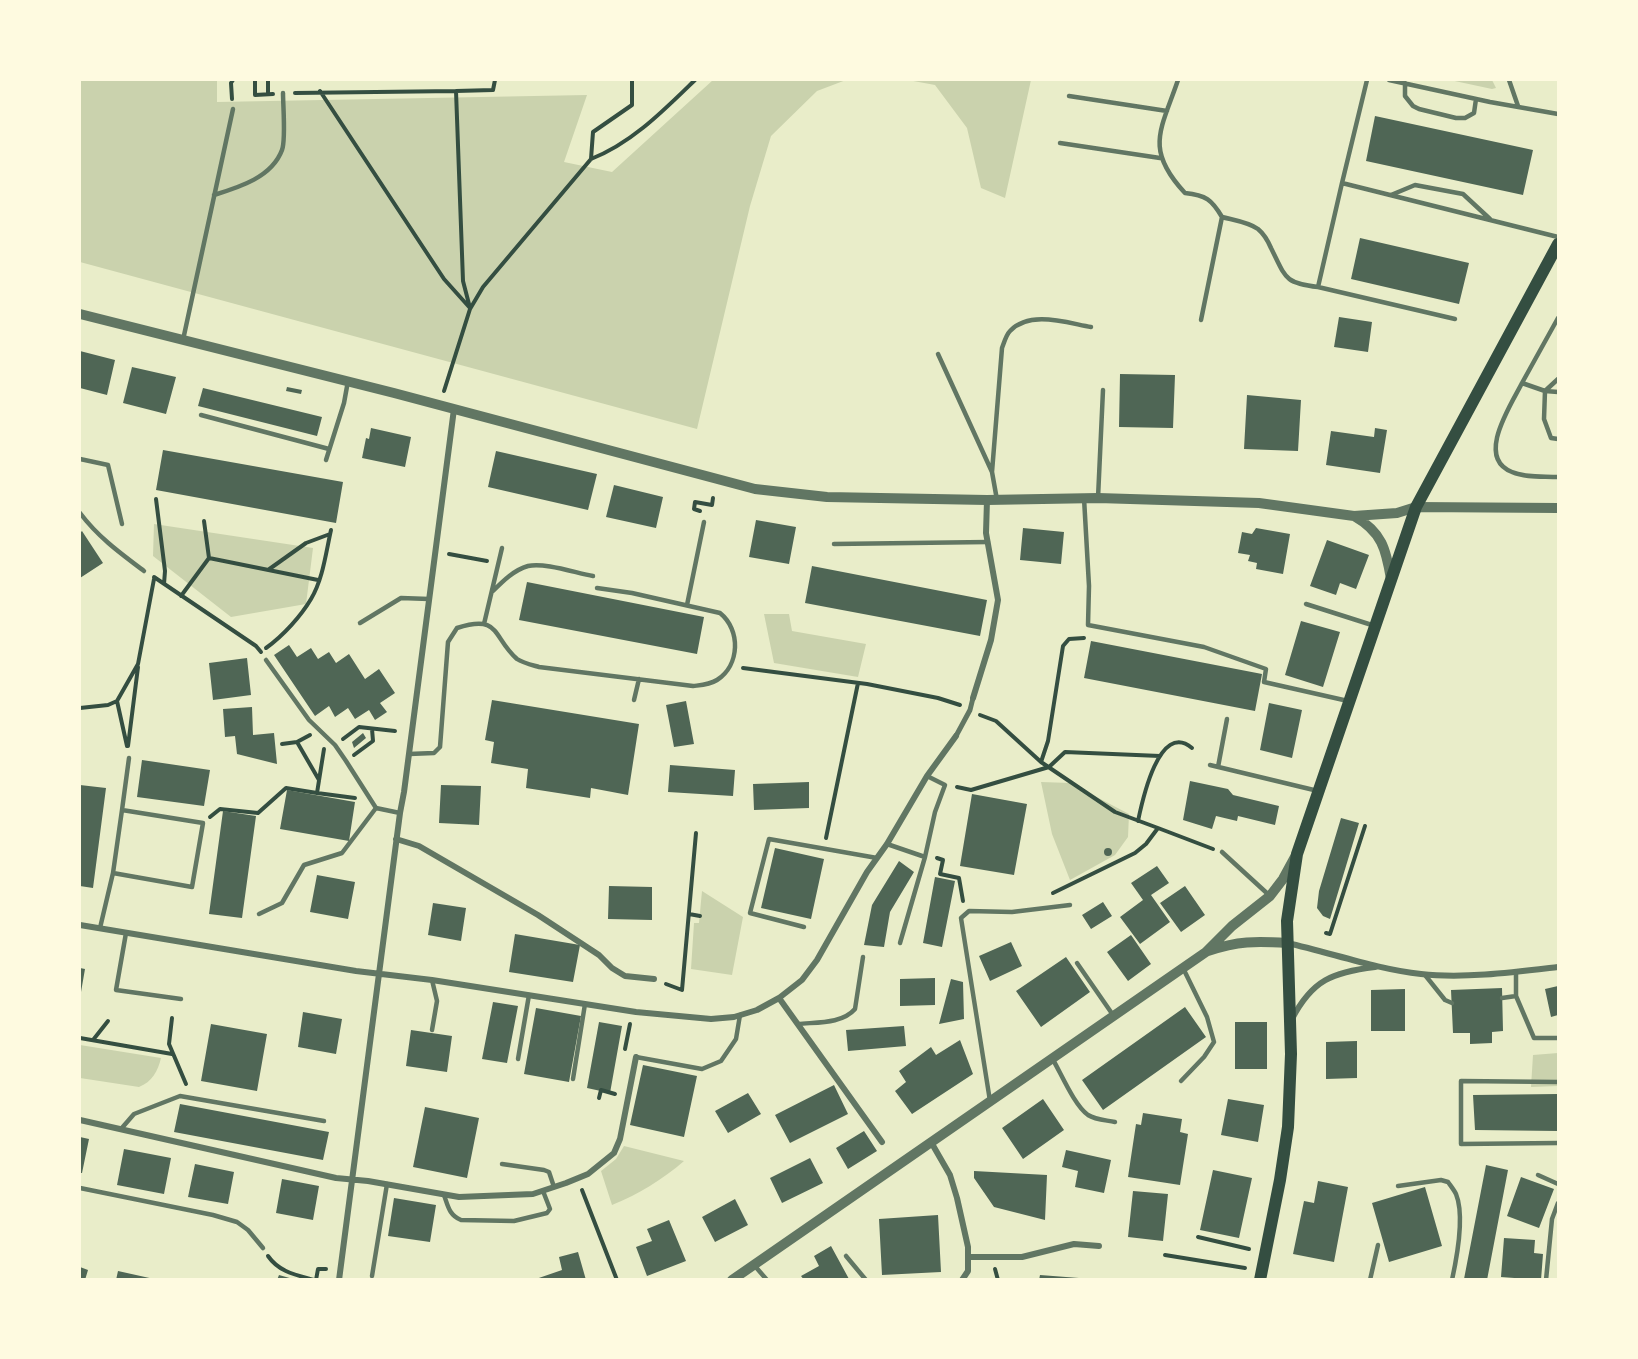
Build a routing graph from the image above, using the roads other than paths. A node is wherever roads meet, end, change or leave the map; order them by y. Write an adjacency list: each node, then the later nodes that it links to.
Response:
1 (1178, 80): 11 (lane)
2 (1367, 80): 15 (lane)
3 (1389, 80): 5 (lane)
4 (1509, 80): 9 (lane)
5 (1405, 83): 8 (lane); 8 (lane)
6 (283, 93): 16 (lane)
7 (1070, 96): 11 (lane)
8 (1476, 99): 9 (lane)
9 (1518, 106): 12 (lane)
10 (233, 109): 16 (lane)
11 (1167, 111): 14 (lane)
12 (1558, 114)
13 (1060, 143): 14 (lane)
14 (1160, 158): 18 (lane)
15 (1342, 183): 17 (lane); 22 (lane)
16 (214, 195): 28 (lane)
17 (1390, 195): 19 (lane); 19 (lane)
18 (1222, 218): 22 (lane); 26 (lane)
19 (1492, 221): 20 (lane)
20 (1558, 237)
21 (1558, 244): 47 (main road)
22 (1318, 287): 25 (lane)
23 (80, 314): 28 (street)
24 (1558, 318): 32 (lane)
25 (1455, 319)
26 (1201, 320)
27 (1092, 327): 42 (lane)
28 (183, 340): 31 (street)
29 (938, 354): 42 (lane)
30 (1558, 379): 34 (lane)
31 (348, 381): 36 (street); 39 (lane)
32 (1522, 383): 34 (lane); 43 (lane)
33 (1103, 390): 45 (lane)
34 (1545, 391): 35 (lane); 38 (lane)
35 (1558, 392)
36 (454, 409): 46 (street); 61 (street)
37 (201, 415): 39 (lane)
38 (1558, 439)
39 (329, 449): 41 (lane)
40 (80, 459): 52 (lane)
41 (326, 460)
42 (992, 472): 46 (lane)
43 (1558, 477)
44 (1084, 498): 45 (street); 46 (street); 71 (lane)
45 (1098, 498): 50 (street)
46 (992, 500): 53 (street)
47 (1416, 507): 48 (street); 50 (street); 58 (main road)
48 (1558, 508)
49 (80, 513): 56 (lane)
50 (1354, 516): 58 (street)
51 (704, 522): 63 (lane)
52 (122, 524)
53 (988, 542): 54 (lane); 69 (street)
54 (834, 544)
55 (502, 548): 60 (lane)
56 (144, 571)
57 (594, 576): 60 (lane)
58 (1391, 579): 66 (main road)
59 (597, 588): 63 (lane)
60 (493, 591): 65 (lane)
61 (429, 599): 64 (lane); 74 (street)
62 (1306, 604): 66 (lane)
63 (687, 605): 68 (lane)
64 (360, 622)
65 (484, 624): 68 (lane); 74 (lane)
66 (1375, 626): 71 (main road)
67 (266, 660): 80 (lane)
68 (639, 680): 70 (lane)
69 (973, 698): 73 (street)
70 (634, 700)
71 (1349, 701): 79 (main road)
72 (1227, 719): 77 (lane)
73 (956, 736): 78 (street)
74 (409, 754): 82 (street)
75 (129, 758): 81 (lane)
76 (1210, 765): 77 (lane)
77 (1218, 767): 79 (lane)
78 (927, 776): 84 (street); 87 (lane)
79 (1318, 791): 86 (main road)
80 (376, 808): 82 (lane); 92 (lane)
81 (122, 810): 89 (lane); 89 (lane)
82 (400, 813): 83 (street)
83 (396, 838): 106 (street); 108 (street)
84 (887, 844): 87 (lane); 88 (street)
85 (1222, 852): 90 (lane)
86 (1297, 854): 90 (street); 98 (main road)
87 (925, 857): 97 (lane)
88 (877, 858): 94 (lane); 112 (street)
89 (113, 873): 95 (lane)
90 (1270, 896): 99 (street)
91 (1070, 905): 129 (lane)
92 (259, 914)
93 (80, 925): 95 (street)
94 (804, 927)
95 (100, 928): 96 (street)
96 (126, 933): 106 (street); 113 (lane)
97 (900, 943)
98 (1287, 943): 99 (street); 102 (street); 119 (main road)
99 (1206, 952): 104 (street)
100 (863, 957): 120 (lane)
101 (1077, 963): 118 (lane)
102 (1378, 966): 107 (street); 119 (street)
103 (1558, 966): 105 (street)
104 (1183, 968): 118 (street); 127 (lane)
105 (1516, 972): 107 (street); 111 (lane)
106 (377, 974): 109 (street); 139 (street)
107 (1425, 975): 115 (lane)
108 (654, 979)
109 (432, 980): 110 (street); 121 (lane)
110 (529, 995): 116 (street); 125 (lane)
111 (1516, 996): 114 (lane); 122 (lane)
112 (779, 998): 117 (street); 120 (street)
113 (181, 999)
114 (1502, 999)
115 (1452, 1003)
116 (585, 1004): 117 (street); 126 (lane)
117 (740, 1015): 123 (lane)
118 (1114, 1016): 124 (street)
119 (1290, 1022): 155 (main road)
120 (798, 1024): 134 (street)
121 (432, 1030)
122 (1558, 1038)
123 (636, 1057): 143 (street)
124 (1052, 1058): 129 (street); 132 (lane)
125 (518, 1059)
126 (573, 1079)
127 (1181, 1081)
128 (1558, 1082): 136 (lane)
129 (990, 1101): 135 (street)
130 (80, 1120): 133 (street)
131 (324, 1121): 133 (lane)
132 (1115, 1122)
133 (121, 1130): 139 (street)
134 (882, 1142)
135 (931, 1142): 152 (street); 153 (street)
136 (1558, 1143)
137 (502, 1164): 143 (lane)
138 (1538, 1175): 141 (lane)
139 (352, 1179): 140 (street); 156 (street)
140 (387, 1184): 146 (street); 154 (lane)
141 (1558, 1184)
142 (1398, 1186): 162 (lane)
143 (554, 1187): 145 (street)
144 (80, 1188): 150 (lane)
145 (543, 1191): 146 (street); 146 (lane)
146 (444, 1195)
147 (1558, 1203): 163 (lane)
148 (1378, 1245): 161 (lane)
149 (1099, 1246): 152 (street)
150 (262, 1248)
151 (846, 1256): 159 (lane)
152 (968, 1257): 160 (street)
153 (754, 1265): 157 (street); 158 (lane)
154 (372, 1276)
155 (1261, 1279)
156 (339, 1280)
157 (732, 1280)
158 (767, 1280)
159 (866, 1280)
160 (962, 1280)
161 (1370, 1280)
162 (1452, 1280)
163 (1546, 1280)

